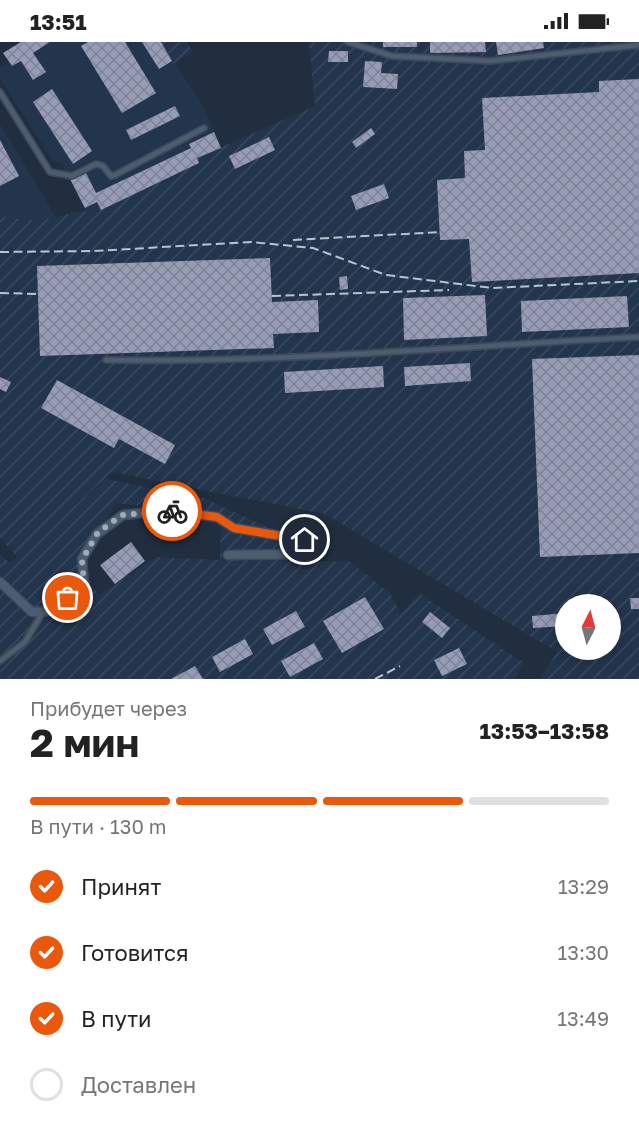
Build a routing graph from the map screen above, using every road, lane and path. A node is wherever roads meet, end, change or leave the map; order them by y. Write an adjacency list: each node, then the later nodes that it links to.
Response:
1 (348, 42): 2 (lane)
2 (639, 45)
3 (0, 92): 4 (lane)
4 (204, 128)
5 (639, 338): 6 (lane)
6 (106, 360)
7 (228, 555): 9 (street)
8 (0, 582): 9 (street)
9 (43, 612): 10 (lane)
10 (0, 661)

